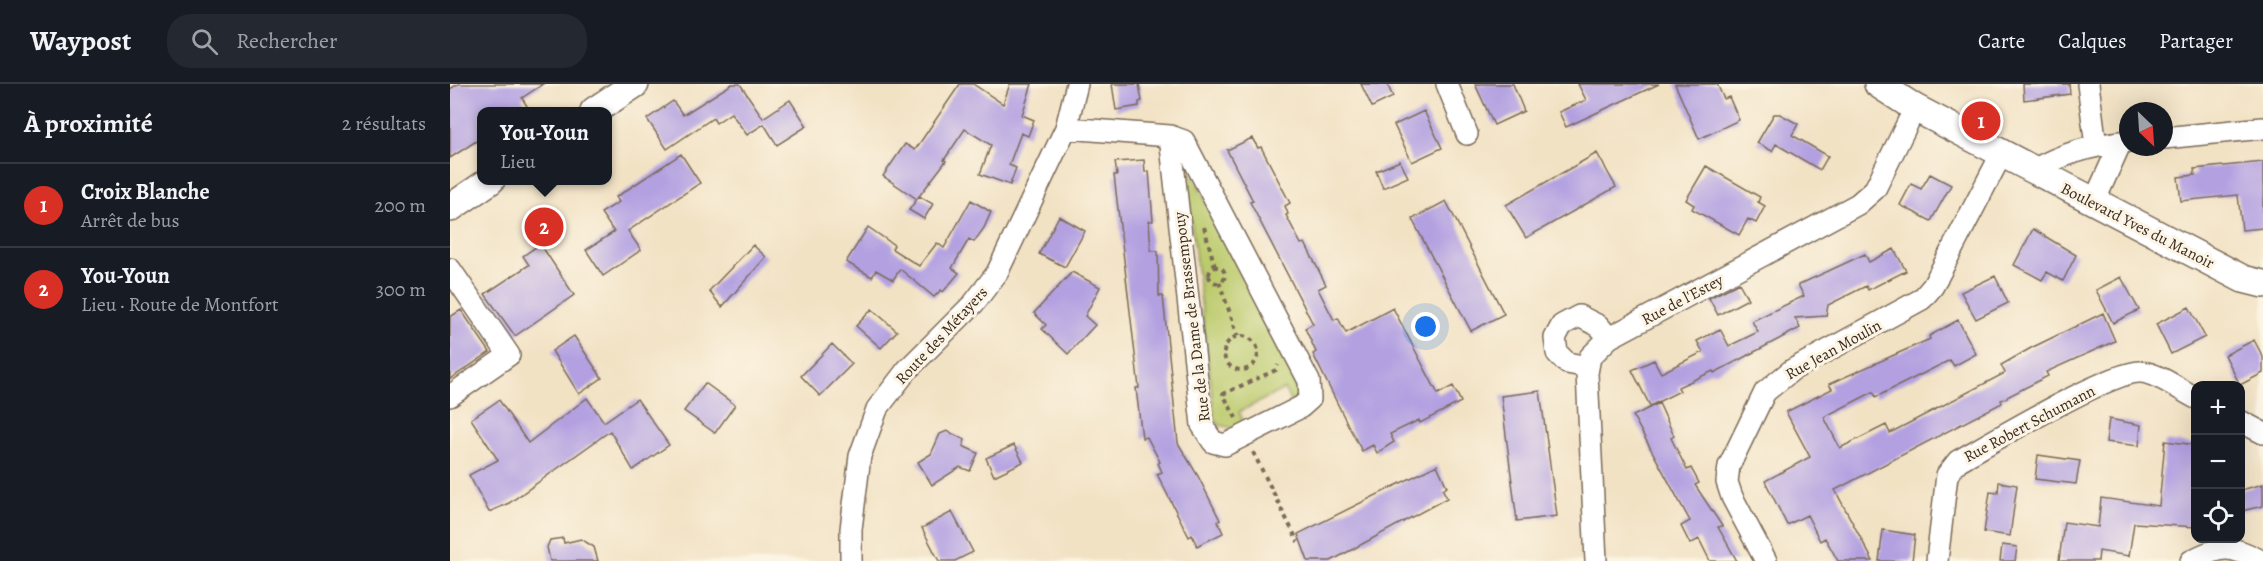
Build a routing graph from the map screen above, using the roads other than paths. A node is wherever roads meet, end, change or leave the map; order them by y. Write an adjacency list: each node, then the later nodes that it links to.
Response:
1 (635, 84): 6 (main road)
2 (1077, 84): 8 (street, Route des Métayers)
3 (1447, 84): 10 (street)
4 (1878, 84): 7 (main road, Boulevard Yves du Manoir)
5 (2088, 84): 14 (street)
6 (600, 107)
7 (1915, 108): 16 (main road, Boulevard Yves du Manoir); 24 (street, Rue de l'Estey)
8 (1066, 128): 11 (street); 30 (street, Route des Métayers)
9 (2263, 128): 12 (street)
10 (1467, 134)
11 (1170, 136): 11 (street, Rue de la Dame de Brassempouy)
12 (2173, 137)
13 (2119, 143): 14 (street)
14 (2096, 146): 17 (street)
15 (2119, 152): 19 (street)
16 (2002, 153): 17 (main road, Boulevard Yves du Manoir); 32 (street, Rue Jean Moulin)
17 (2034, 170): 19 (main road, Boulevard Yves du Manoir)
18 (484, 185): 20 (main road)
19 (2094, 202): 22 (main road, Boulevard Yves du Manoir)
20 (450, 208)
21 (450, 269): 26 (street)
22 (2253, 281): 23 (main road, Boulevard Yves du Manoir)
23 (2263, 304)
24 (1609, 338): 25 (street, Rue de l'Estey); 25 (street)
25 (1588, 367): 31 (street)
26 (450, 396)
27 (2191, 396): 33 (street, Rue Robert Schumann)
28 (2245, 423): 29 (street)
29 (2263, 433)
30 (850, 561)
31 (1596, 561)
32 (1767, 561)
33 (1937, 561)
34 (2191, 561): 35 (street)
35 (2261, 561)

